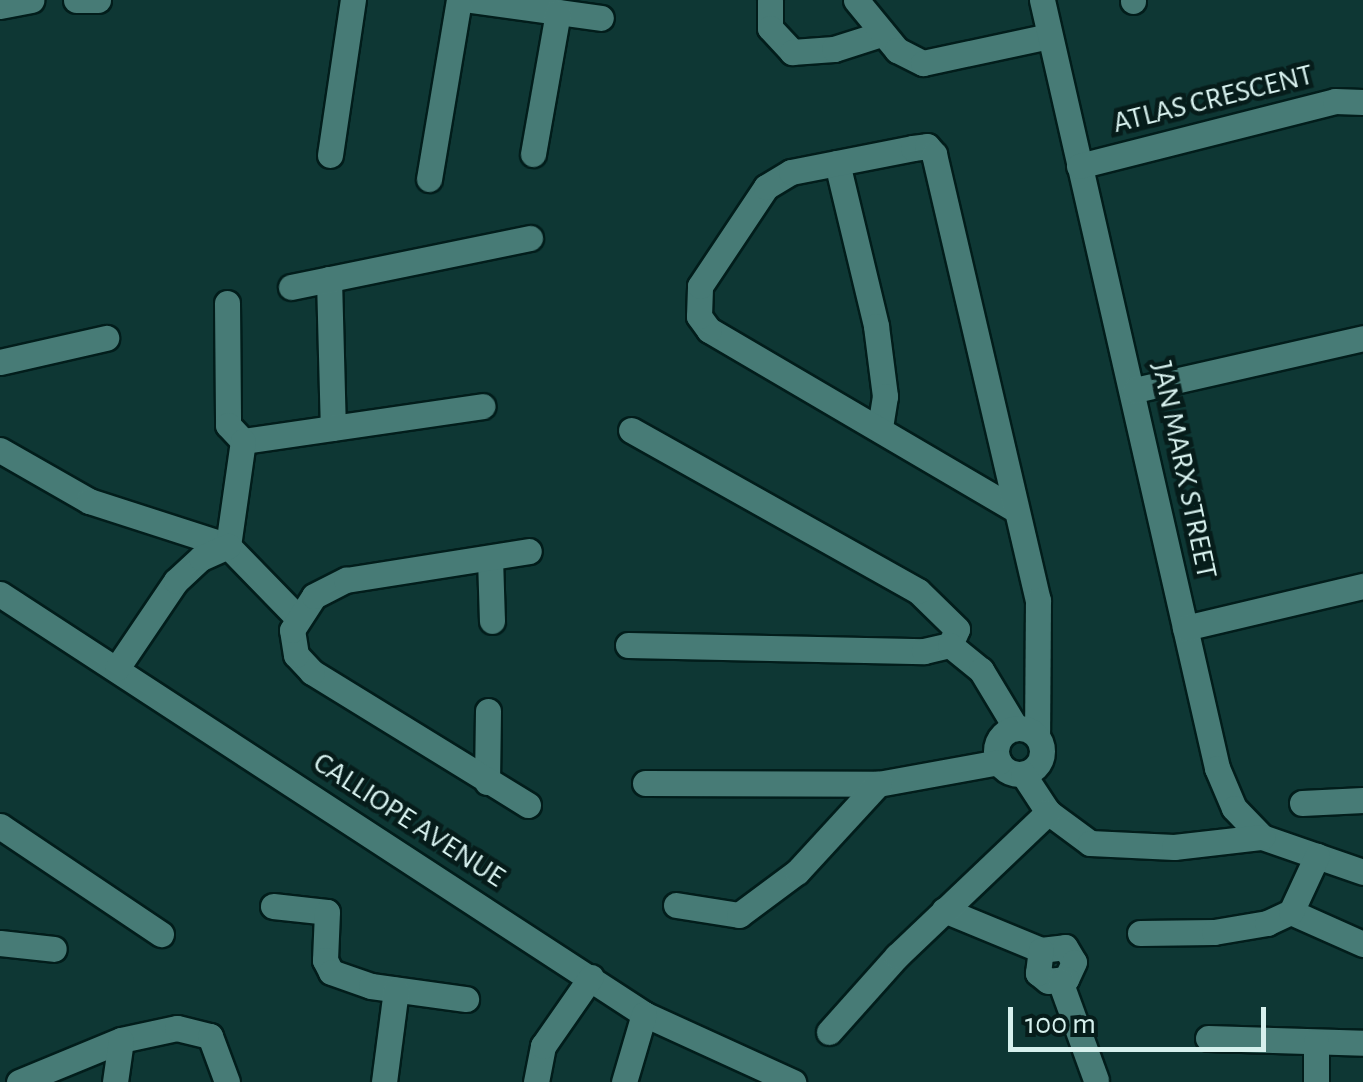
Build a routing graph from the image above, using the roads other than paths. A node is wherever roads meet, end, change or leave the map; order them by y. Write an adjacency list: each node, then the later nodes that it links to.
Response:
1 (31, 0): 10 (street)
2 (76, 0): 3 (street)
3 (98, 0)
4 (353, 0): 17 (street)
5 (459, 0): 20 (street)
6 (472, 0): 11 (street)
7 (770, 0): 13 (street)
8 (856, 0): 13 (street)
9 (1042, 0): 14 (street, JAN MARX STREET)
10 (0, 6)
11 (558, 12): 12 (street); 16 (street)
12 (602, 18)
13 (881, 34): 14 (street)
14 (1049, 36): 19 (street, JAN MARX STREET)
15 (1363, 102): 19 (street, ATLAS CRESCENT)
16 (533, 154)
17 (330, 155)
18 (836, 163): 31 (street); 31 (street); 35 (street)
19 (1079, 166): 28 (street, JAN MARX STREET)
20 (429, 179)
21 (530, 238): 22 (street)
22 (329, 279): 23 (street); 30 (street)
23 (291, 287)
24 (227, 303): 33 (street)
25 (106, 338): 27 (street)
26 (1363, 338): 28 (street)
27 (0, 362)
28 (1135, 390): 43 (street, JAN MARX STREET)
29 (482, 406): 30 (street)
30 (333, 428): 33 (street)
31 (880, 428): 35 (street)
32 (631, 430): 45 (street)
33 (243, 441): 36 (street)
34 (0, 450): 36 (street)
35 (1016, 510): 48 (street)
36 (228, 546): 41 (street); 46 (street)
37 (530, 550): 38 (street)
38 (490, 558): 41 (street); 42 (street)
39 (1363, 586): 43 (street)
40 (0, 594): 46 (street, CALLIOPE AVENUE)
41 (296, 616): 51 (street)
42 (492, 621)
43 (1185, 628): 59 (street, JAN MARX STREET)
44 (628, 646): 45 (street)
45 (958, 652): 48 (street)
46 (117, 668): 71 (street, CALLIOPE AVENUE)
47 (488, 710): 51 (street)
48 (1025, 737): 49 (street); 50 (street)
49 (998, 762): 50 (street); 53 (street)
50 (1024, 774): 57 (street)
51 (487, 782): 56 (street)
52 (646, 783): 53 (street)
53 (878, 784): 62 (street)
54 (1363, 800): 55 (street)
55 (1302, 803)
56 (528, 805)
57 (1048, 812): 59 (street); 64 (street)
58 (0, 826): 67 (street)
59 (1262, 838): 60 (street)
60 (1317, 856): 61 (street); 65 (street)
61 (1363, 872)
62 (676, 905)
63 (272, 906): 72 (street)
64 (944, 910): 75 (street); 81 (street)
65 (1291, 912): 66 (street); 69 (street)
66 (1140, 933)
67 (161, 934)
68 (0, 943): 70 (street)
69 (1363, 944)
70 (54, 949)
71 (591, 977): 74 (street, CALLIOPE AVENUE); 86 (street)
72 (396, 990): 73 (street); 85 (street)
73 (466, 999)
74 (644, 1014): 80 (street, CALLIOPE AVENUE); 87 (street)
75 (828, 1032)
76 (1208, 1038): 78 (street)
77 (122, 1040): 82 (street); 83 (street); 84 (street)
78 (1316, 1042): 79 (street); 88 (street)
79 (1363, 1043)
80 (777, 1079)
81 (1096, 1080)
82 (19, 1082)
83 (115, 1082)
84 (227, 1082)
85 (384, 1082)
86 (536, 1082)
87 (624, 1082)
88 (1316, 1082)

